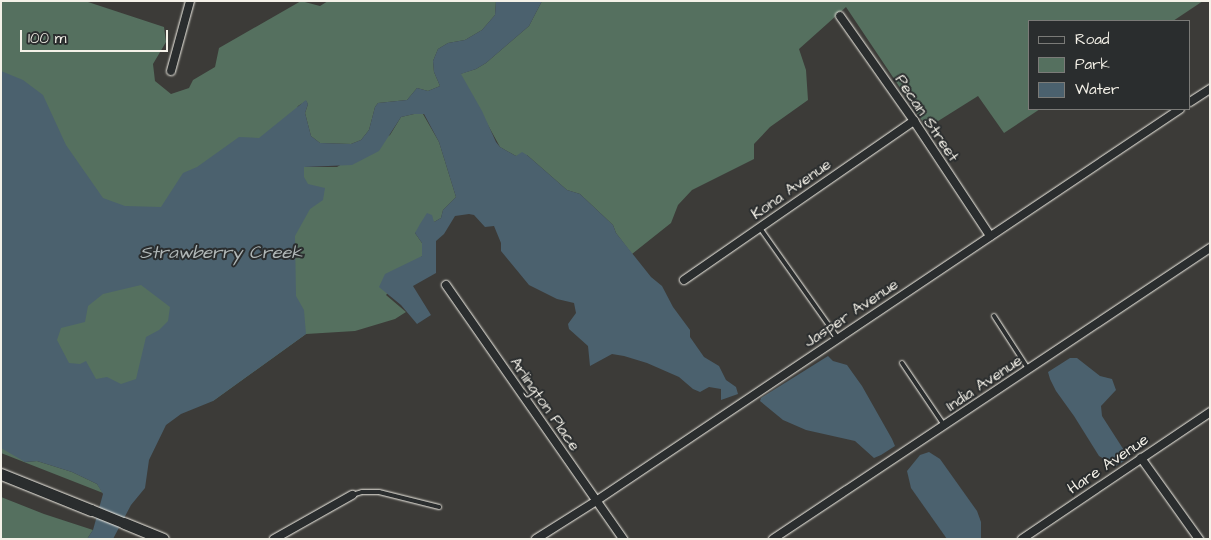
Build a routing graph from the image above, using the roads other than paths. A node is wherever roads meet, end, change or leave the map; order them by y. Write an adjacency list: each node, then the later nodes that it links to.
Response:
1 (190, 1): 3 (street)
2 (840, 16): 7 (street, Pecan Street)
3 (171, 70)
4 (1210, 89): 5 (street)
5 (1191, 101)
6 (1179, 110): 9 (street, Jasper Avenue)
7 (914, 121): 8 (street, Kona Avenue); 9 (street, Pecan Street)
8 (760, 228): 11 (street, Kona Avenue); 14 (lane)
9 (990, 236): 14 (street, Jasper Avenue)
10 (1210, 248): 16 (street, India Avenue)
11 (684, 280)
12 (446, 285): 22 (street, Arlington Place)
13 (994, 316): 16 (lane)
14 (838, 339): 22 (street, Jasper Avenue)
15 (902, 362): 18 (lane)
16 (1029, 370): 18 (street, India Avenue)
17 (1210, 412): 19 (street, Hare Avenue)
18 (945, 425): 30 (street, India Avenue)
19 (1141, 458): 31 (street, Hare Avenue); 32 (street)
20 (1, 474): 24 (main road)
21 (352, 495): 23 (lane); 27 (street)
22 (596, 501): 28 (street, Jasper Avenue); 29 (street, Arlington Place)
23 (439, 506)
24 (91, 510): 25 (street)
25 (124, 523): 26 (main road)
26 (163, 539)
27 (274, 539)
28 (536, 539)
29 (623, 539)
30 (774, 539)
31 (1022, 539)
32 (1199, 539)

